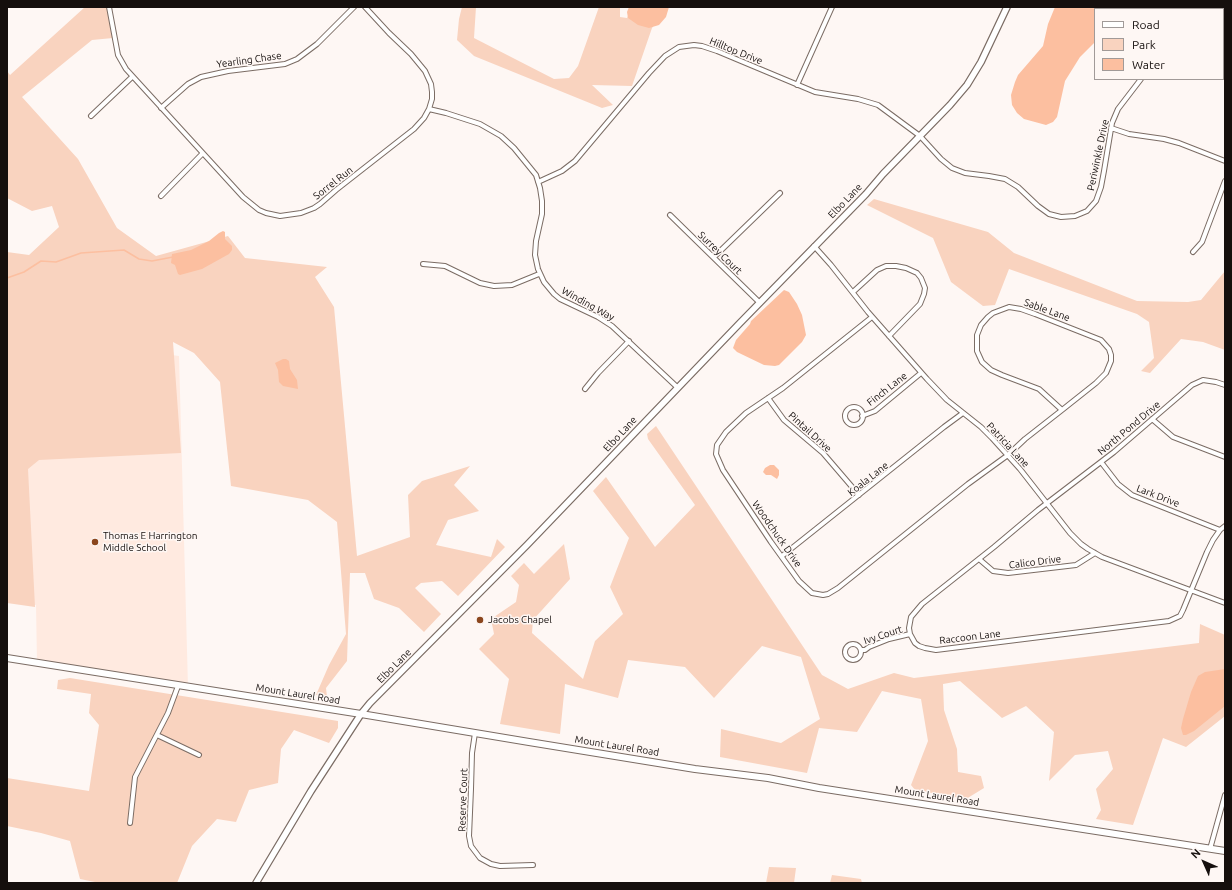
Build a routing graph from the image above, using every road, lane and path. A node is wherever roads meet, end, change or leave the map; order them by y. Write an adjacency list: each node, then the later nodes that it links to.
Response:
1 (109, 7): 6 (street, Sorrel Run)
2 (354, 7): 9 (street, Yearling Chase)
3 (364, 7): 10 (street, Sorrel Run)
4 (832, 7): 8 (street)
5 (1008, 7): 13 (street, Elbo Lane)
6 (132, 77): 9 (street, Sorrel Run); 11 (street)
7 (1140, 80): 12 (street, Periwinkle Drive)
8 (797, 85): 13 (street, Hilltop Drive); 17 (street, Hilltop Drive)
9 (161, 108): 14 (street, Sorrel Run)
10 (429, 109): 14 (street, Sorrel Run); 17 (street, Winding Way)
11 (90, 116)
12 (1111, 128): 13 (street, Periwinkle Drive); 15 (street)
13 (920, 136): 21 (street, Elbo Lane)
14 (202, 154): 19 (street)
15 (1225, 161)
16 (1225, 181): 22 (street)
17 (538, 182): 25 (street, Winding Way)
18 (780, 193): 23 (street)
19 (161, 196)
20 (670, 215): 23 (street, Surrey Court)
21 (814, 246): 26 (street, Patricia Lane); 27 (street, Elbo Lane)
22 (1193, 252)
23 (714, 258): 27 (street, Surrey Court)
24 (423, 264): 25 (street)
25 (539, 274): 30 (street, Winding Way)
26 (854, 292): 28 (street, Patricia Lane); 29 (street)
27 (760, 303): 33 (street, Elbo Lane)
28 (872, 317): 29 (street, Patricia Lane); 35 (street, Woodchuck Drive)
29 (889, 336): 31 (street, Patricia Lane)
30 (629, 341): 33 (street, Winding Way); 34 (street)
31 (921, 373): 37 (street, Patricia Lane); 38 (street, Finch Lane)
32 (1225, 385): 39 (street, North Pond Drive)
33 (677, 388): 56 (street, Elbo Lane)
34 (585, 389)
35 (768, 398): 43 (street, Pintail Drive); 48 (street, Woodchuck Drive)
36 (1062, 410): 36 (street, Sable Lane); 40 (street, Sable Lane)
37 (963, 413): 40 (street, Patricia Lane); 43 (street, Koala Lane)
38 (862, 416): 38 (street, Finch Lane)
39 (1152, 419): 41 (street); 42 (street, North Pond Drive)
40 (1008, 455): 44 (street, Patricia Lane); 48 (street, Woodchuck Drive)
41 (1225, 457)
42 (1101, 462): 44 (street, North Pond Drive); 46 (street, Lark Drive)
43 (859, 495): 48 (street, Koala Lane)
44 (1048, 503): 47 (street, Patricia Lane); 49 (street)
45 (1225, 526): 46 (street)
46 (1220, 530): 50 (street)
47 (1095, 553): 49 (street, Calico Drive); 50 (street, Patricia Lane)
48 (782, 556)
49 (979, 559): 52 (street)
50 (1192, 590): 51 (street, Patricia Lane); 52 (street, Raccoon Lane)
51 (1225, 603)
52 (910, 634): 53 (street, Ivy Court)
53 (861, 650): 53 (street)
54 (7, 658): 55 (main road, Mount Laurel Road)
55 (178, 686): 56 (main road, Mount Laurel Road); 58 (street)
56 (361, 714): 57 (main road, Mount Laurel Road); 65 (street, Elbo Lane)
57 (475, 733): 62 (main road, Mount Laurel Road); 64 (street, Reserve Court)
58 (157, 735): 59 (street); 61 (street)
59 (200, 755)
60 (1225, 795): 62 (street)
61 (130, 823)
62 (1210, 849): 63 (main road, Mount Laurel Road)
63 (1225, 851)
64 (533, 865)
65 (256, 883)

